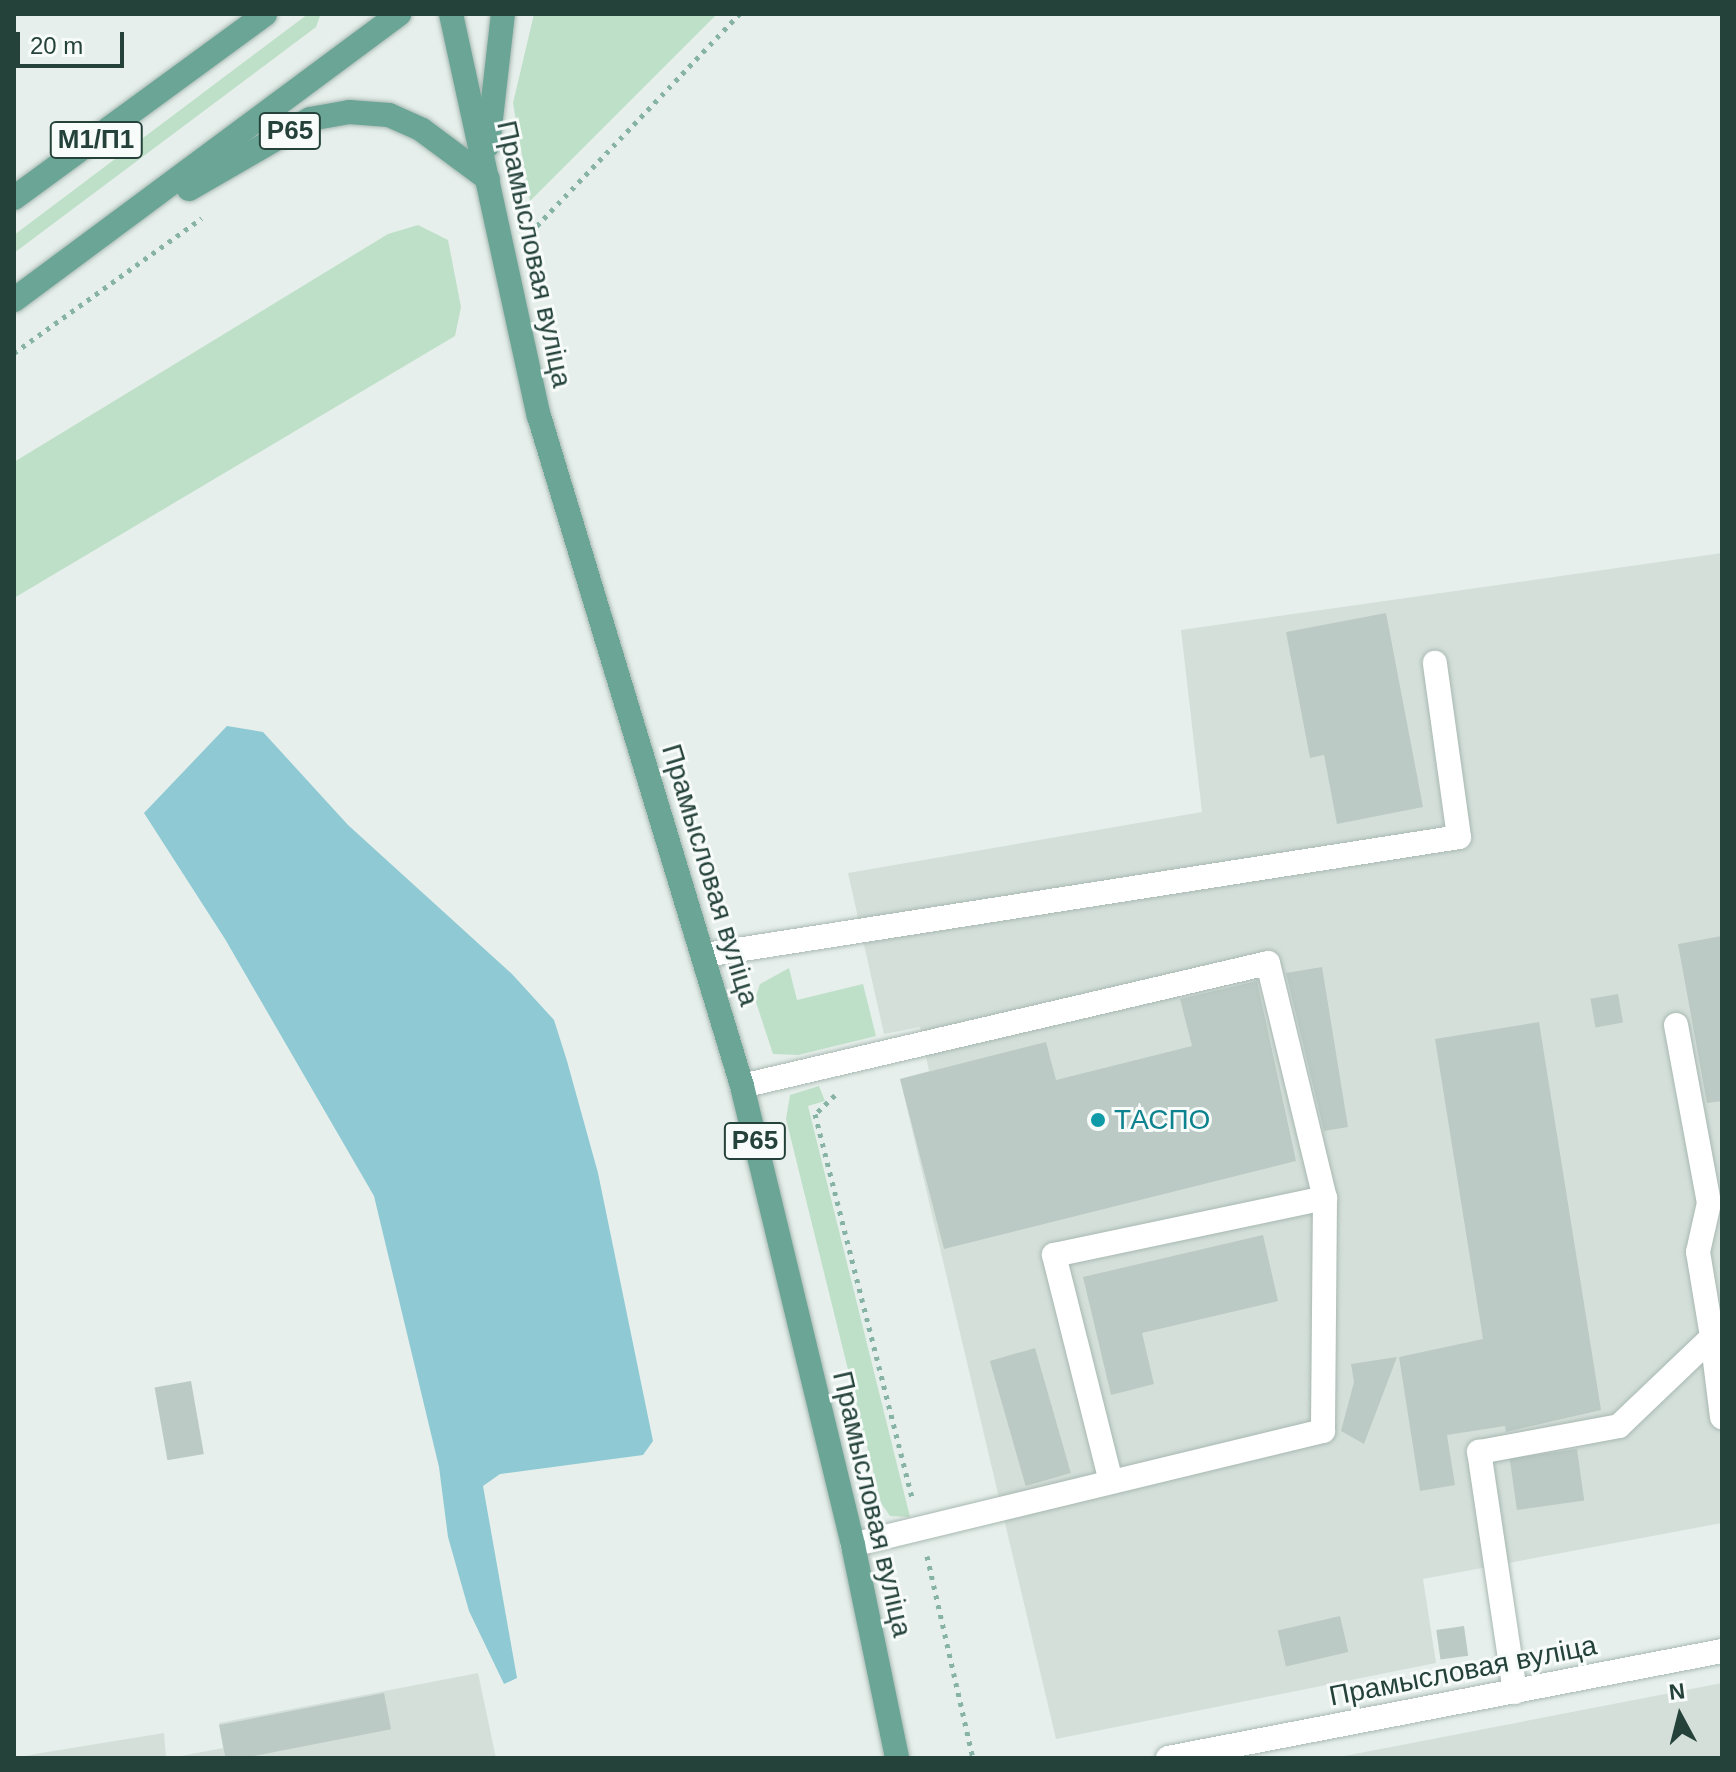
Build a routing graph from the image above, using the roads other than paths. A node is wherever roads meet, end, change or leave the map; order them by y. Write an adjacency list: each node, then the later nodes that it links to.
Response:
1 (237, 14): 6 (main road)
2 (265, 14): 6 (main road, М1/П1)
3 (399, 14): 9 (main road, М1/П1)
4 (451, 14): 7 (main road, Прамысловая вуліца / Р65)
5 (503, 14): 7 (main road, Р65)
6 (178, 82): 8 (main road, М1/П1)
7 (488, 179): 9 (main road, Р65); 12 (main road, Прамысловая вуліца / Р65)
8 (14, 198)
9 (98, 242): 10 (main road, М1/П1)
10 (14, 300)
11 (1435, 663): 12 (street)
12 (705, 955): 14 (main road, Прамысловая вуліца / Р65)
13 (1676, 1025): 16 (street)
14 (742, 1086): 15 (street); 19 (main road, Прамысловая вуліца / Р65)
15 (1325, 1198): 18 (street); 18 (street)
16 (1712, 1337): 17 (street); 21 (street)
17 (1722, 1417)
18 (1110, 1478): 19 (street)
19 (853, 1545): 22 (main road, Прамысловая вуліца / Р65)
20 (1722, 1651): 21 (street, Прамысловая вуліца)
21 (1515, 1692): 23 (street, Прамысловая вуліца)
22 (897, 1758)
23 (1168, 1758)

